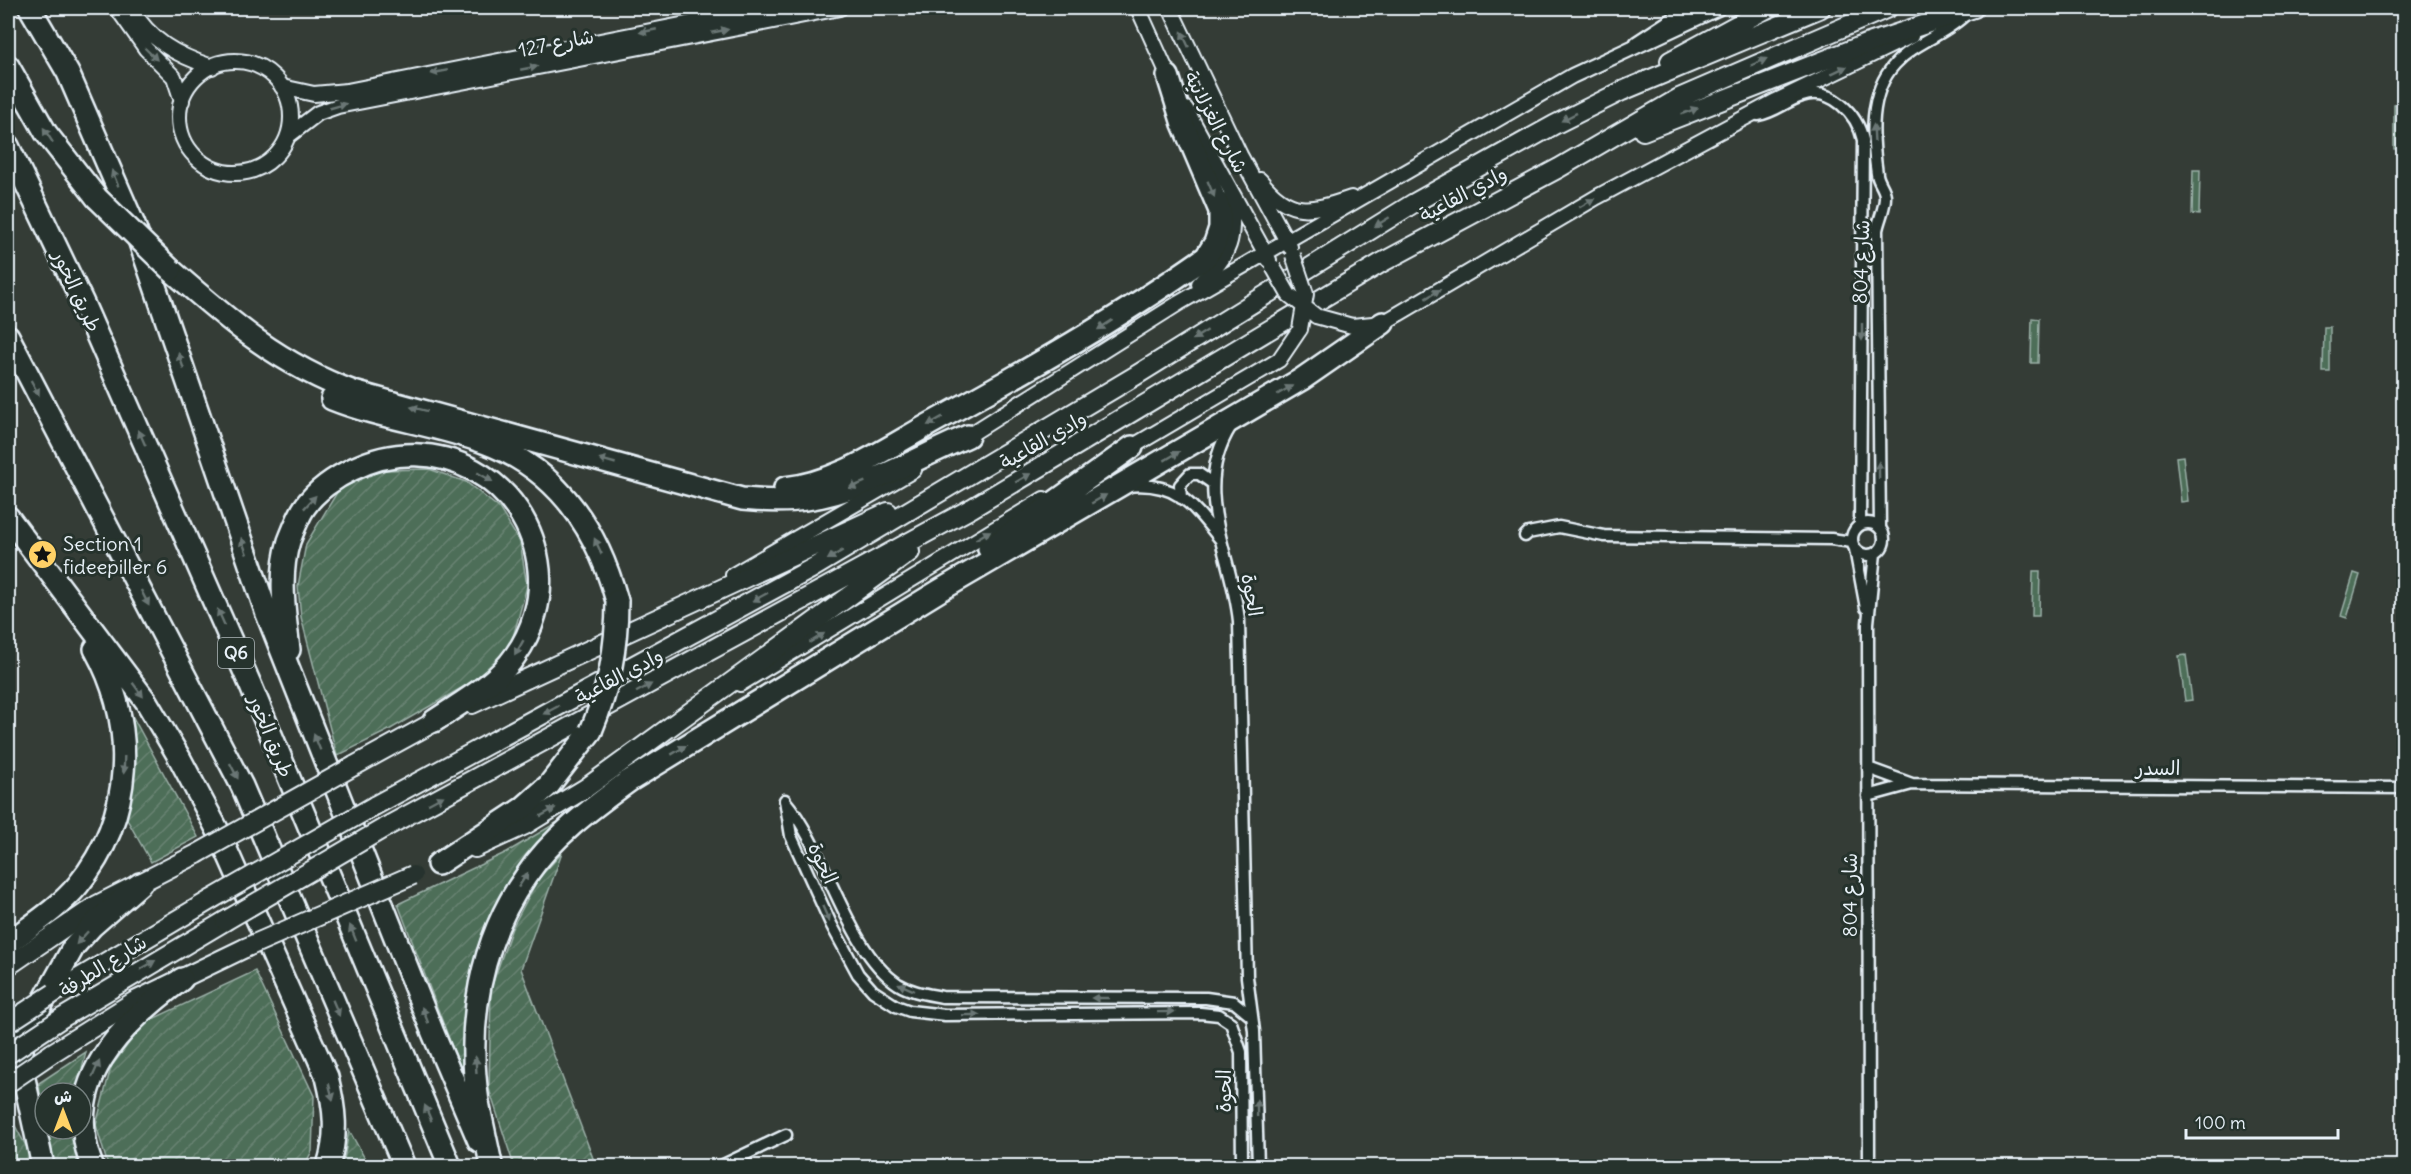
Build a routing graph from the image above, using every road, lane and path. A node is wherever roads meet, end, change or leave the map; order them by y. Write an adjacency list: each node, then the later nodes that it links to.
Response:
1 (30, 8): 56 (highway, one-way to 1)
2 (117, 8): 20 (street, one-way to 20)
3 (131, 8): 16 (street)
4 (767, 8): 18 (street, شارع 127, one-way to 18)
5 (840, 8): 22 (street, شارع 127, one-way to 5)
6 (1138, 8): 17 (street, شارع الغزلانية)
7 (1170, 8): 24 (street, شارع الغزلانية, one-way to 7)
8 (1688, 8): 14 (street, وادي القاعية)
9 (1718, 8): 14 (street, وادي القاعية)
10 (1768, 8): 19 (main road)
11 (1821, 8): 19 (main road, وادي القاعية)
12 (1888, 8): 25 (main road, وادي القاعية, one-way to 12)
13 (1973, 8): 21 (street, one-way to 13); 25 (main road, one-way to 13); 46 (street, شارع 804, one-way to 13)
14 (1627, 49): 26 (street, وادي القاعية)
15 (8, 66): 30 (highway, one-way to 15, bridge)
16 (212, 67): 18 (street); 20 (street)
17 (1168, 76): 27 (street, شارع الغزلانية); 38 (highway, one-way to 38)
18 (282, 87): 22 (street)
19 (1622, 91): 39 (main road, وادي القاعية, one-way to 39)
20 (182, 101): 22 (street)
21 (1749, 115): 33 (street, one-way to 21); 45 (street, شارع 804, one-way to 45)
22 (288, 136)
23 (8, 146): 83 (highway, طريق الخور / Q6, one-way to 23)
24 (1240, 155): 26 (street); 28 (street, شارع الغزلانية)
25 (1559, 168): 43 (main road, وادي القاعية, one-way to 25)
26 (1381, 188): 28 (street, وادي القاعية)
27 (1231, 190): 29 (street, شارع الغزلانية); 31 (street)
28 (1287, 241): 29 (street, وادي القاعية); 32 (street, bridge)
29 (1266, 253): 31 (street, وادي القاعية); 32 (street, bridge)
30 (199, 295): 38 (highway, one-way to 30); 65 (highway, one-way to 30, bridge)
31 (1179, 303): 36 (street, وادي القاعية)
32 (1310, 313): 33 (street); 37 (street, bridge)
33 (1383, 323): 35 (highway, one-way to 33)
34 (8, 336): 82 (highway, one-way to 82)
35 (1236, 418): 40 (street, الحوة); 41 (highway, one-way to 35)
36 (968, 436): 38 (highway, one-way to 38); 54 (street, وادي القاعية)
37 (1132, 447): 52 (highway); 57 (street, one-way to 37)
38 (648, 473)
39 (955, 483): 54 (main road); 67 (main road, وادي القاعية, one-way to 67, bridge)
40 (1212, 483): 42 (street); 49 (street, الحوة)
41 (1122, 486): 42 (street, الحوة); 52 (highway, one-way to 41)
42 (1181, 498): 49 (street, الحوة)
43 (972, 508): 57 (main road); 68 (main road, وادي القاعية, one-way to 43, bridge)
44 (8, 517): 53 (highway)
45 (1858, 527): 46 (street); 48 (street); 50 (street)
46 (1880, 528): 51 (street)
47 (1525, 536): 48 (street)
48 (1831, 539): 50 (street)
49 (1222, 541): 72 (street, الحوة)
50 (1854, 546): 51 (street); 55 (street, شارع 804)
51 (1875, 553): 55 (street, شارع 804)
52 (939, 591): 78 (highway, one-way to 52)
53 (63, 594): 69 (highway, one-way to 69); 81 (highway, one-way to 81)
54 (645, 622): 58 (main road)
55 (1868, 623): 59 (street, شارع 804)
56 (292, 680): 58 (highway, one-way to 58); 78 (highway, one-way to 56)
57 (711, 697): 65 (main road, one-way to 57)
58 (434, 722): 66 (main road, bridge)
59 (1868, 768): 60 (street); 62 (street, شارع 804)
60 (1912, 784): 61 (street, السدر); 62 (street)
61 (2403, 788)
62 (1868, 796): 87 (street, شارع 804)
63 (806, 830): 64 (street); 64 (street, الحوة); 72 (street, الحوة, one-way to 63)
64 (791, 836): 74 (street, الحوة, one-way to 74)
65 (438, 864): 71 (main road, bridge)
66 (140, 884): 70 (main road); 79 (highway, one-way to 79)
67 (212, 899): 73 (main road, شارع الطرفة, bridge)
68 (225, 921): 75 (main road, شارع الطرفة, one-way to 68, bridge)
69 (8, 943)
70 (8, 966)
71 (182, 979): 76 (main road, bridge); 80 (highway, one-way to 71)
72 (1251, 1016): 74 (street); 86 (street, الحوة, one-way to 72)
73 (8, 1023)
74 (1236, 1031): 85 (street, الحوة)
75 (8, 1054)
76 (8, 1083)
77 (786, 1135): 84 (street)
78 (491, 1165)
79 (43, 1167)
80 (92, 1167)
81 (328, 1167)
82 (404, 1167)
83 (450, 1167)
84 (721, 1167)
85 (1242, 1167)
86 (1258, 1167)
87 (1869, 1167)

